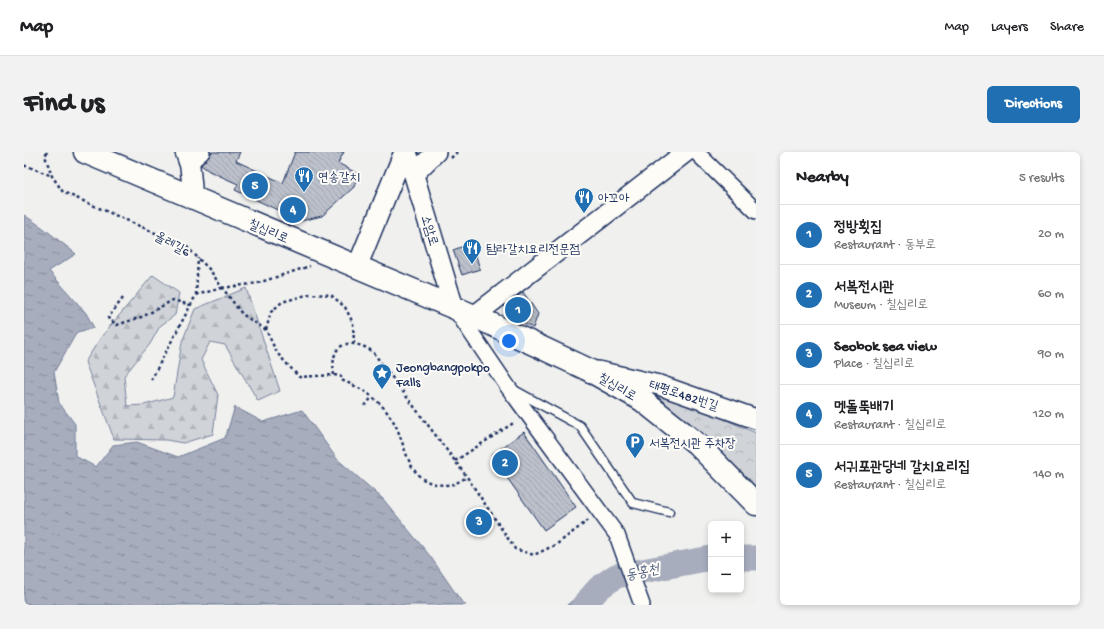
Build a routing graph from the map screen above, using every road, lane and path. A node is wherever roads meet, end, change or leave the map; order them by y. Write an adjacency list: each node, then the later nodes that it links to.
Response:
1 (47, 152): 10 (path, 올레길6)
2 (85, 152): 11 (main road, 칠십리로)
3 (405, 152): 9 (street, 소암로); 15 (street)
4 (436, 152): 9 (street)
5 (686, 152): 20 (street)
6 (696, 152): 12 (street)
7 (192, 155): 11 (street)
8 (24, 166): 10 (path)
9 (414, 174): 20 (street, 소암로)
10 (52, 176): 13 (path, 올레길6)
11 (193, 198): 15 (main road, 칠십리로)
12 (756, 211)
13 (198, 257): 16 (path, 올레길6); 17 (path)
14 (313, 265): 16 (path)
15 (357, 267): 20 (main road, 칠십리로)
16 (222, 288): 17 (path); 21 (path, 올레길6)
17 (196, 295): 19 (path)
18 (123, 298): 19 (path)
19 (190, 305): 25 (path)
20 (464, 312): 23 (main road, 칠십리로); 26 (street)
21 (266, 330): 22 (path); 24 (path)
22 (354, 343): 24 (path); 31 (path)
23 (587, 369): 29 (street, 태평로482번길); 33 (main road, 칠십리로)
24 (334, 375): 27 (path)
25 (151, 380)
26 (508, 387): 34 (street); 35 (lane)
27 (372, 397): 28 (path); 32 (path)
28 (366, 406)
29 (756, 419)
30 (515, 422): 31 (path)
31 (455, 461): 32 (path)
32 (467, 477): 34 (path)
33 (756, 504)
34 (599, 512): 36 (street)
35 (669, 512)
36 (642, 605)

